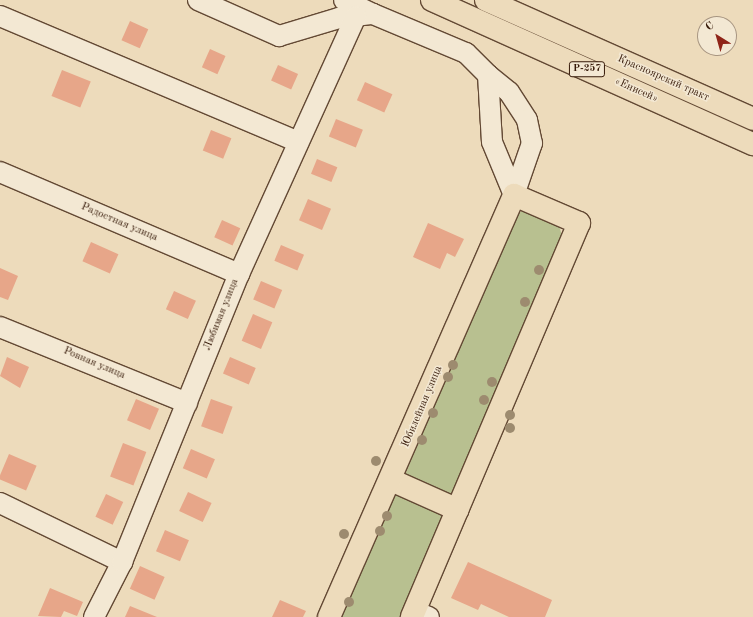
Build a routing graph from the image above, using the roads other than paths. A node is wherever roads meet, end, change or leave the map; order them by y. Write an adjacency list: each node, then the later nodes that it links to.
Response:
1 (198, 0): 5 (street)
2 (344, 0): 5 (street)
3 (432, 0): 10 (main road, «Енисей» / Р-257)
4 (486, 0): 8 (main road, Красноярский тракт / Р-257)
5 (365, 15): 7 (street); 9 (street, Любимая улица)
6 (0, 16): 9 (street)
7 (488, 75): 12 (street); 12 (street)
8 (753, 119)
9 (298, 142): 13 (street, Любимая улица)
10 (753, 144)
11 (0, 172): 13 (street, Радостная улица)
12 (514, 195): 16 (main road, Юбилейная улица); 18 (main road)
13 (239, 274): 15 (street, Любимая улица)
14 (0, 327): 15 (street, Ровная улица)
15 (187, 403): 19 (street, Любимая улица)
16 (391, 480): 18 (main road); 22 (main road, Юбилейная улица)
17 (0, 503): 19 (street)
18 (458, 510): 20 (main road)
19 (122, 562): 21 (street, Любимая улица)
20 (418, 615)
21 (94, 617)
22 (329, 617)

